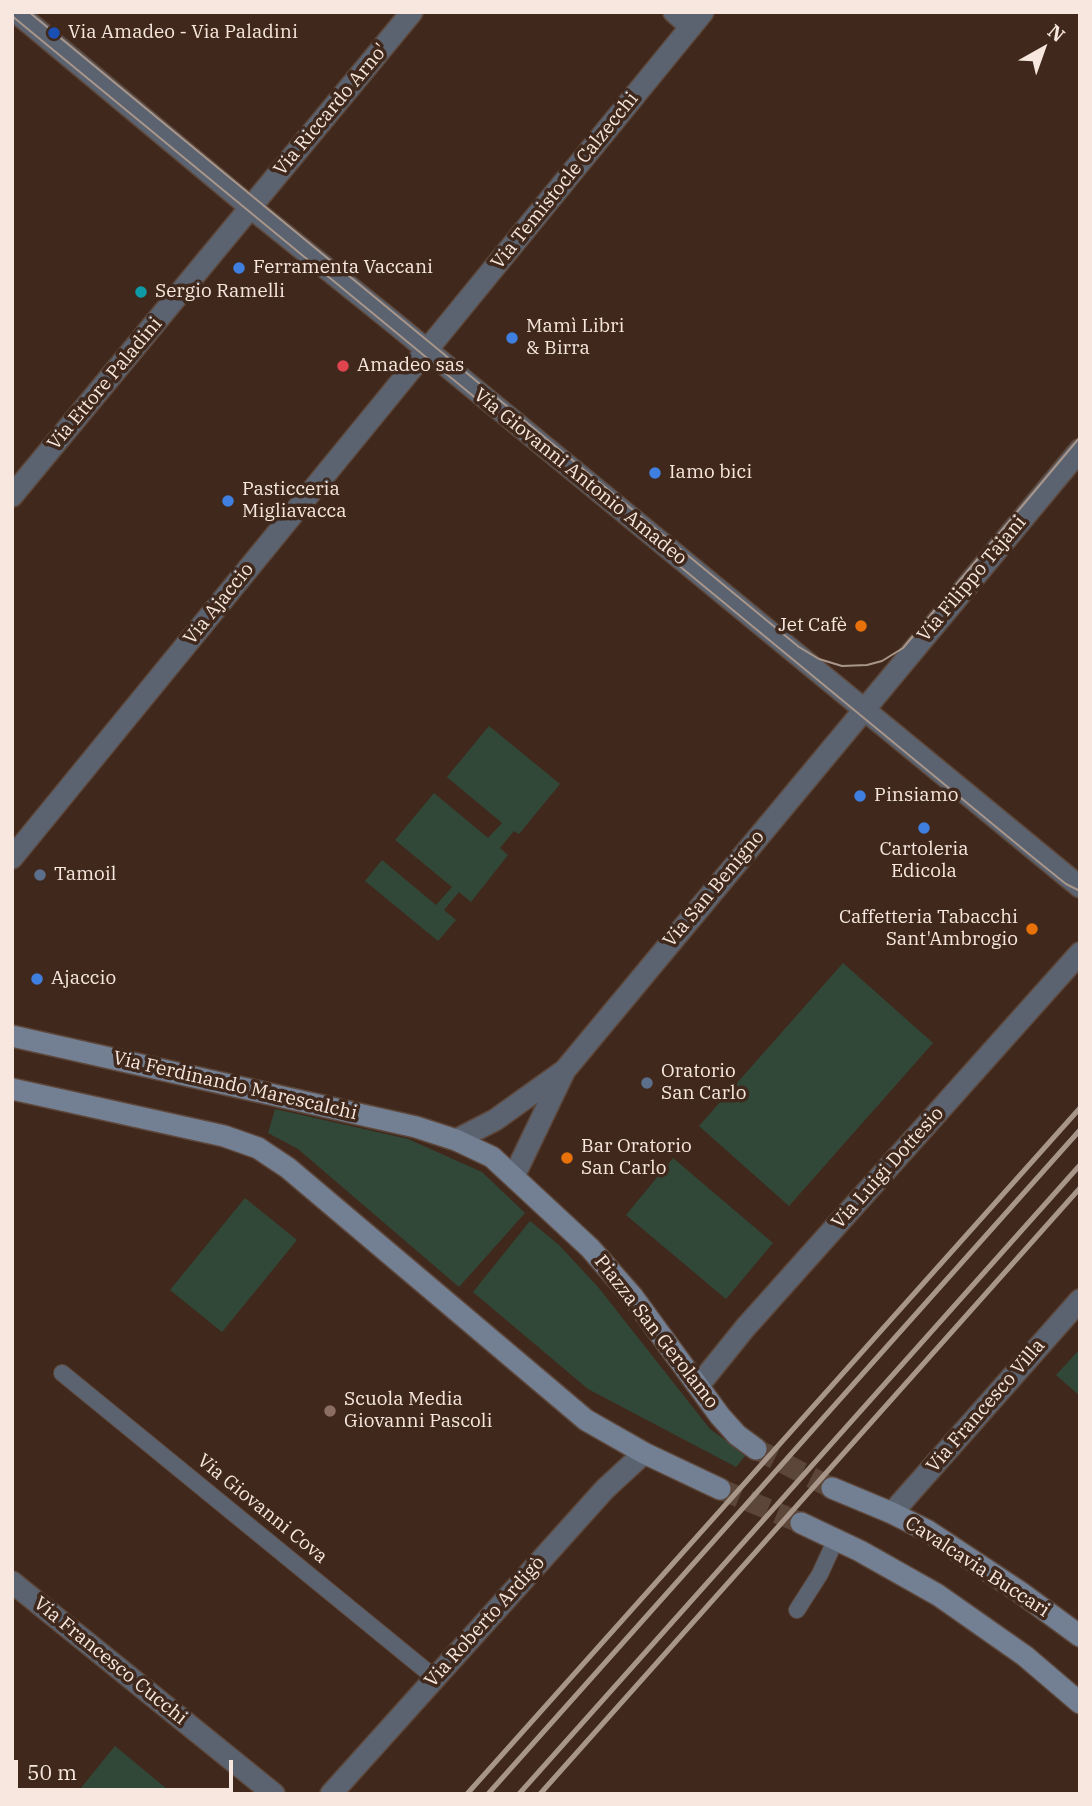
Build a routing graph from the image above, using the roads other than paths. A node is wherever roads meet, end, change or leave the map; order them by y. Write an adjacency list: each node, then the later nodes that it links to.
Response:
1 (16, 12): 5 (street, Via Giovanni Antonio Amadeo)
2 (412, 12): 5 (street, Via Riccardo Arno')
3 (674, 12): 4 (street)
4 (697, 19): 6 (street, Via Temistocle Calzecchi)
5 (250, 207): 6 (street, Via Giovanni Antonio Amadeo); 8 (street, Via Ettore Paladini)
6 (427, 350): 9 (street, Via Giovanni Antonio Amadeo); 10 (street, Via Ajaccio)
7 (1080, 450): 9 (street, Via Filippo Tajani)
8 (12, 496)
9 (864, 708): 11 (street, Via Giovanni Antonio Amadeo); 14 (street, Via San Benigno)
10 (12, 858)
11 (1080, 887)
12 (1080, 953): 20 (street, Via Luigi Dottesio)
13 (17, 1034): 16 (street, Via Ferdinando Marescalchi)
14 (565, 1070): 16 (street, Via San Benigno); 17 (street, Via San Benigno)
15 (12, 1089): 22 (street)
16 (456, 1140): 17 (street, Piazza San Gerolamo)
17 (514, 1176): 20 (street, Piazza San Gerolamo)
18 (1080, 1300): 25 (street, Via Francesco Villa)
19 (62, 1373): 31 (lane, Via Giovanni Cova)
20 (699, 1385): 21 (street, Piazza San Gerolamo)
21 (756, 1449)
22 (644, 1453): 24 (street); 31 (street, Via Roberto Ardigò)
23 (832, 1488): 25 (street, Cavalcavia Buccari)
24 (720, 1489)
25 (892, 1513): 30 (street, Cavalcavia Buccari)
26 (802, 1523): 27 (street)
27 (836, 1539): 29 (lane); 32 (street)
28 (12, 1582): 33 (street, Via Francesco Cucchi)
29 (797, 1610)
30 (1080, 1636)
31 (435, 1678): 34 (street, Via Roberto Ardigò)
32 (1080, 1703)
33 (274, 1794)
34 (331, 1794)

